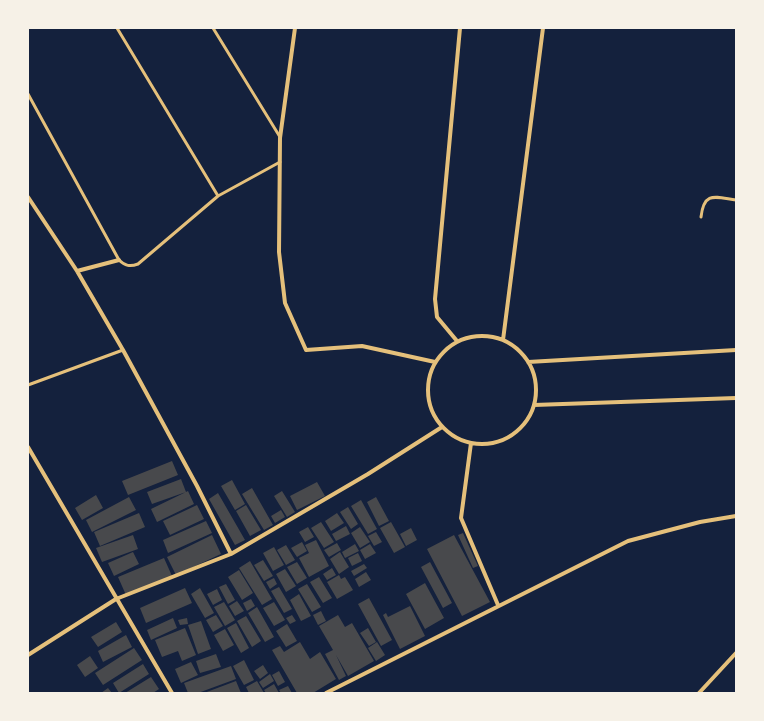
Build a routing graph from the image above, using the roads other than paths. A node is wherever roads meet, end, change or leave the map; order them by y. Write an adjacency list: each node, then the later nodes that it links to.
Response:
1 (117, 28): 9 (lane)
2 (213, 28): 7 (lane)
3 (295, 28): 7 (street)
4 (460, 28): 16 (street)
5 (543, 28): 15 (street)
6 (28, 94): 13 (lane)
7 (280, 138): 8 (street)
8 (280, 162): 9 (lane); 19 (street)
9 (218, 196): 13 (lane)
10 (28, 197): 14 (street)
11 (736, 200): 12 (lane)
12 (701, 218)
13 (119, 260): 14 (street)
14 (77, 271): 17 (street)
15 (503, 340): 16 (street); 20 (street)
16 (457, 342): 19 (street)
17 (123, 350): 21 (lane); 28 (street)
18 (736, 350): 20 (street)
19 (435, 362): 24 (street)
20 (528, 362): 23 (street)
21 (28, 385)
22 (736, 398): 23 (street)
23 (534, 405): 25 (street)
24 (442, 427): 25 (street); 28 (street)
25 (471, 443): 30 (street)
26 (28, 447): 29 (street)
27 (736, 516): 30 (street)
28 (231, 554): 29 (street)
29 (116, 600): 32 (street); 33 (street)
30 (498, 605): 34 (street)
31 (736, 653): 35 (street)
32 (28, 655)
33 (172, 693)
34 (326, 693)
35 (699, 693)

